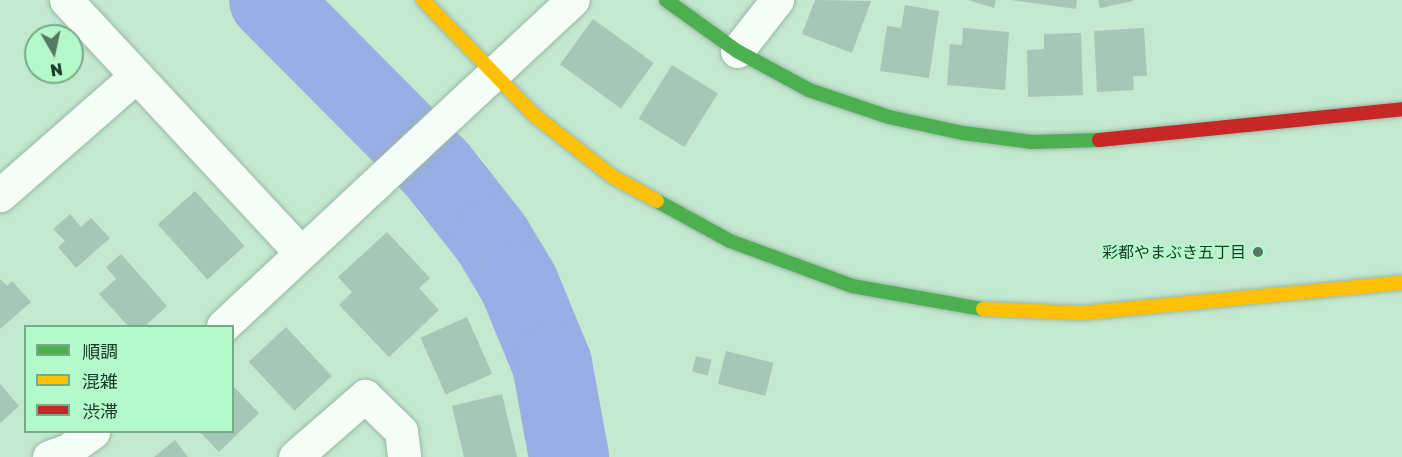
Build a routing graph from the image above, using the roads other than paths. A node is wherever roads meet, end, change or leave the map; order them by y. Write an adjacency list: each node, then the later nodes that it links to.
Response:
1 (66, 0): 7 (street)
2 (423, 0): 8 (street)
3 (573, 0): 8 (street)
4 (666, 0): 6 (street)
5 (777, 0): 6 (street)
6 (737, 51): 9 (street)
7 (136, 76): 10 (street); 11 (street)
8 (492, 76): 11 (street); 12 (street)
9 (1402, 109)
10 (0, 195)
11 (302, 254): 13 (street)
12 (1402, 283)
13 (225, 325)
14 (295, 457): 15 (street)
15 (404, 457)

